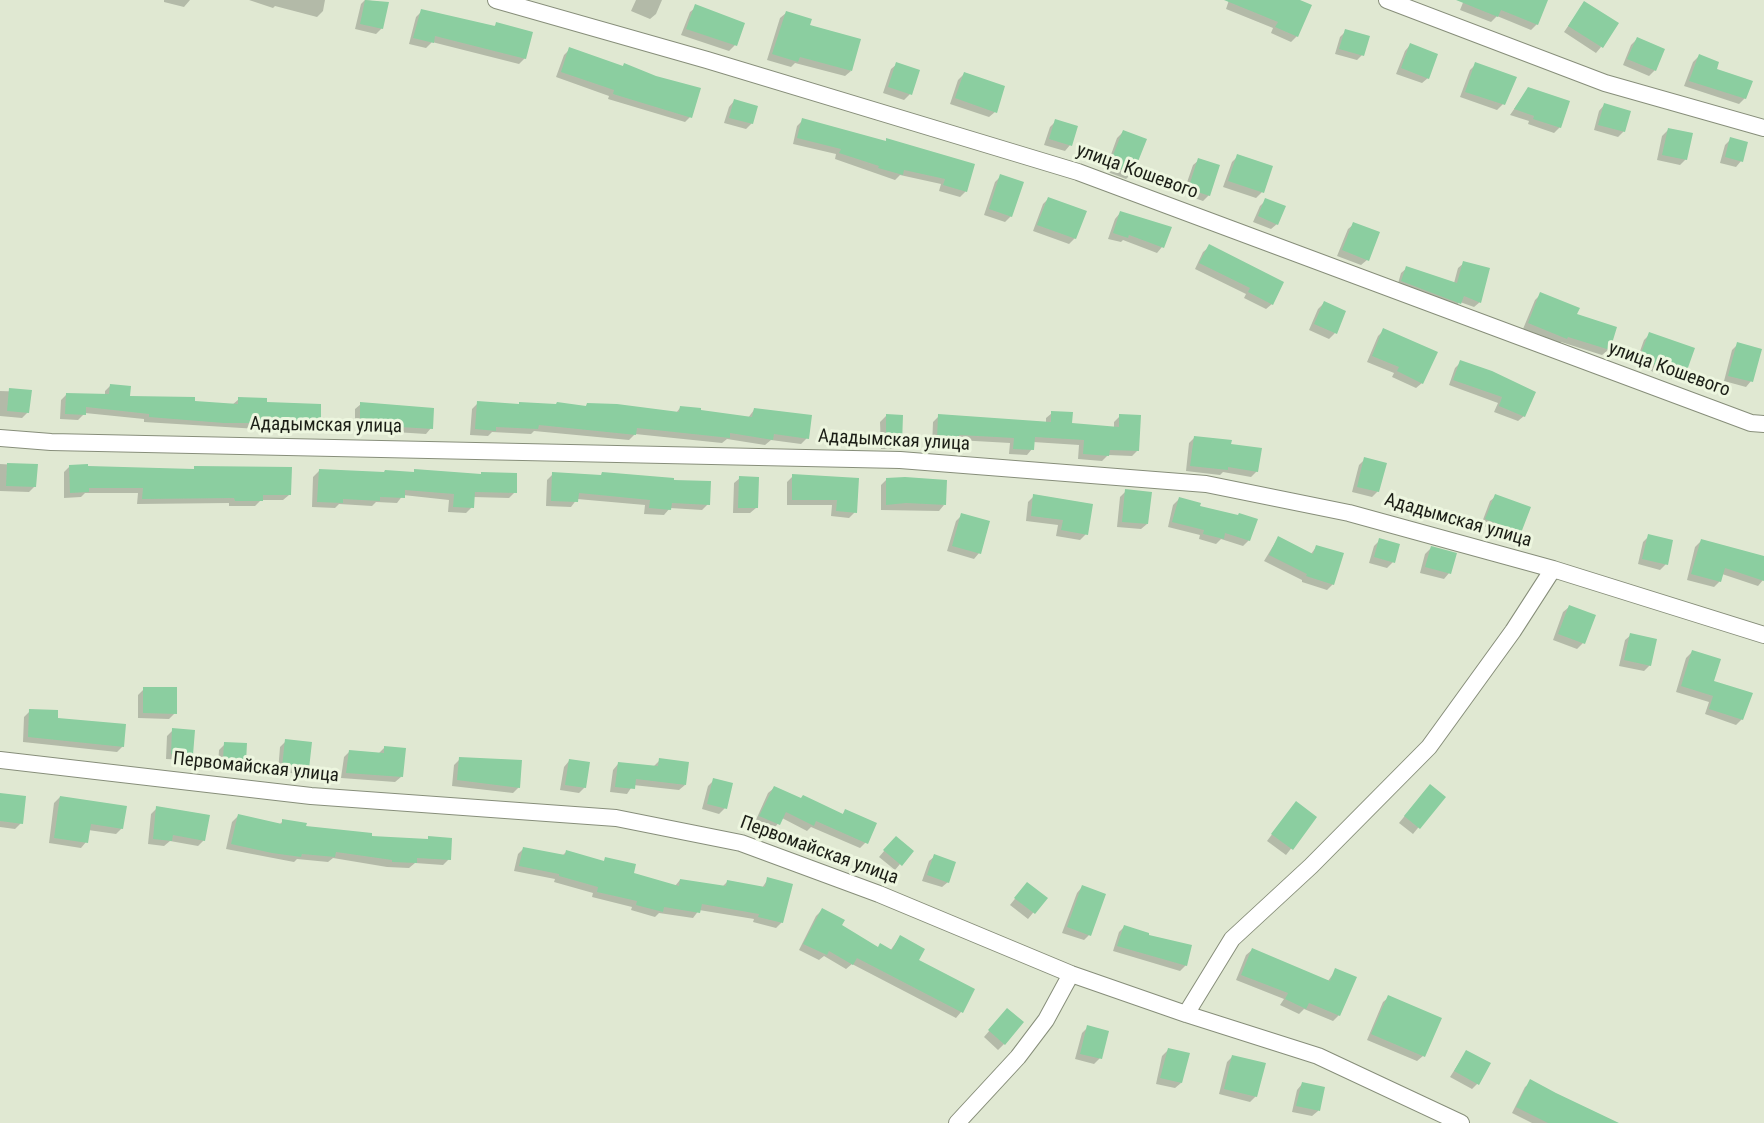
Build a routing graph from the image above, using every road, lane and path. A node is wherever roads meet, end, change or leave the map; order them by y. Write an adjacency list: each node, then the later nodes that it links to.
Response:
1 (496, 0): 4 (street, улица Кошевого)
2 (1387, 0): 3 (street)
3 (1764, 128)
4 (1757, 424)
5 (0, 438): 6 (street, Ададымская улица)
6 (1553, 569): 7 (street, Ададымская улица); 10 (street)
7 (1764, 635)
8 (0, 760): 9 (street, Первомайская улица)
9 (1071, 974): 10 (street, Первомайская улица); 11 (street)
10 (1186, 1014): 12 (street, Первомайская улица)
11 (957, 1123)
12 (1461, 1123)

